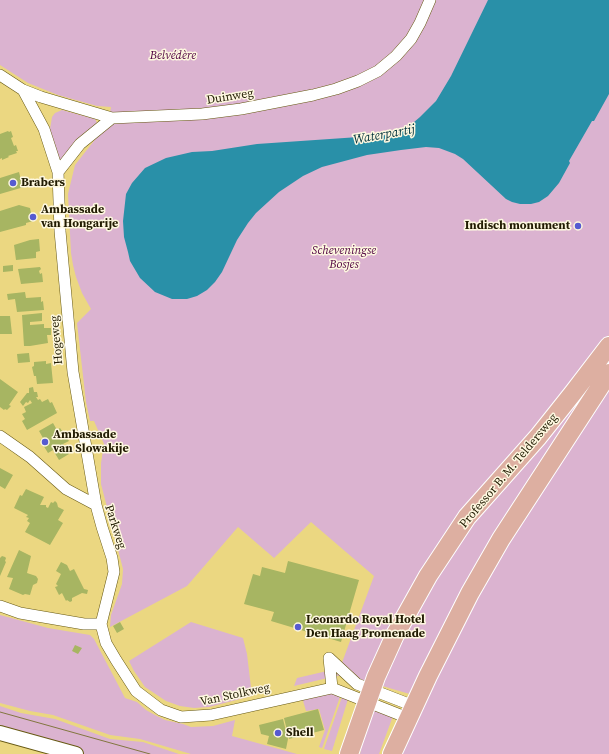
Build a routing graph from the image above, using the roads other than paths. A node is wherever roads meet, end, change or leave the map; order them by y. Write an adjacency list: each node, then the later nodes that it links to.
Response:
1 (430, 0): 4 (street, Duinweg)
2 (0, 75): 3 (street, Duinweg)
3 (23, 90): 4 (street, Duinweg); 5 (street, Hogeweg)
4 (112, 118): 5 (street)
5 (58, 172): 9 (street, Hogeweg)
6 (609, 346): 13 (main road, Professor B. M. Teldersweg)
7 (609, 373): 14 (main road, Professor B. M. Teldersweg)
8 (0, 436): 9 (street, Parkweg)
9 (96, 505): 11 (street, Parkweg)
10 (0, 606): 11 (street)
11 (101, 624): 12 (street, Van Stolkweg)
12 (332, 688): 13 (street); 13 (street)
13 (370, 696): 14 (street); 17 (main road, Professor B. M. Teldersweg)
14 (411, 712): 18 (main road, Professor B. M. Teldersweg)
15 (0, 733): 16 (street)
16 (76, 754)
17 (349, 754)
18 (392, 754)

